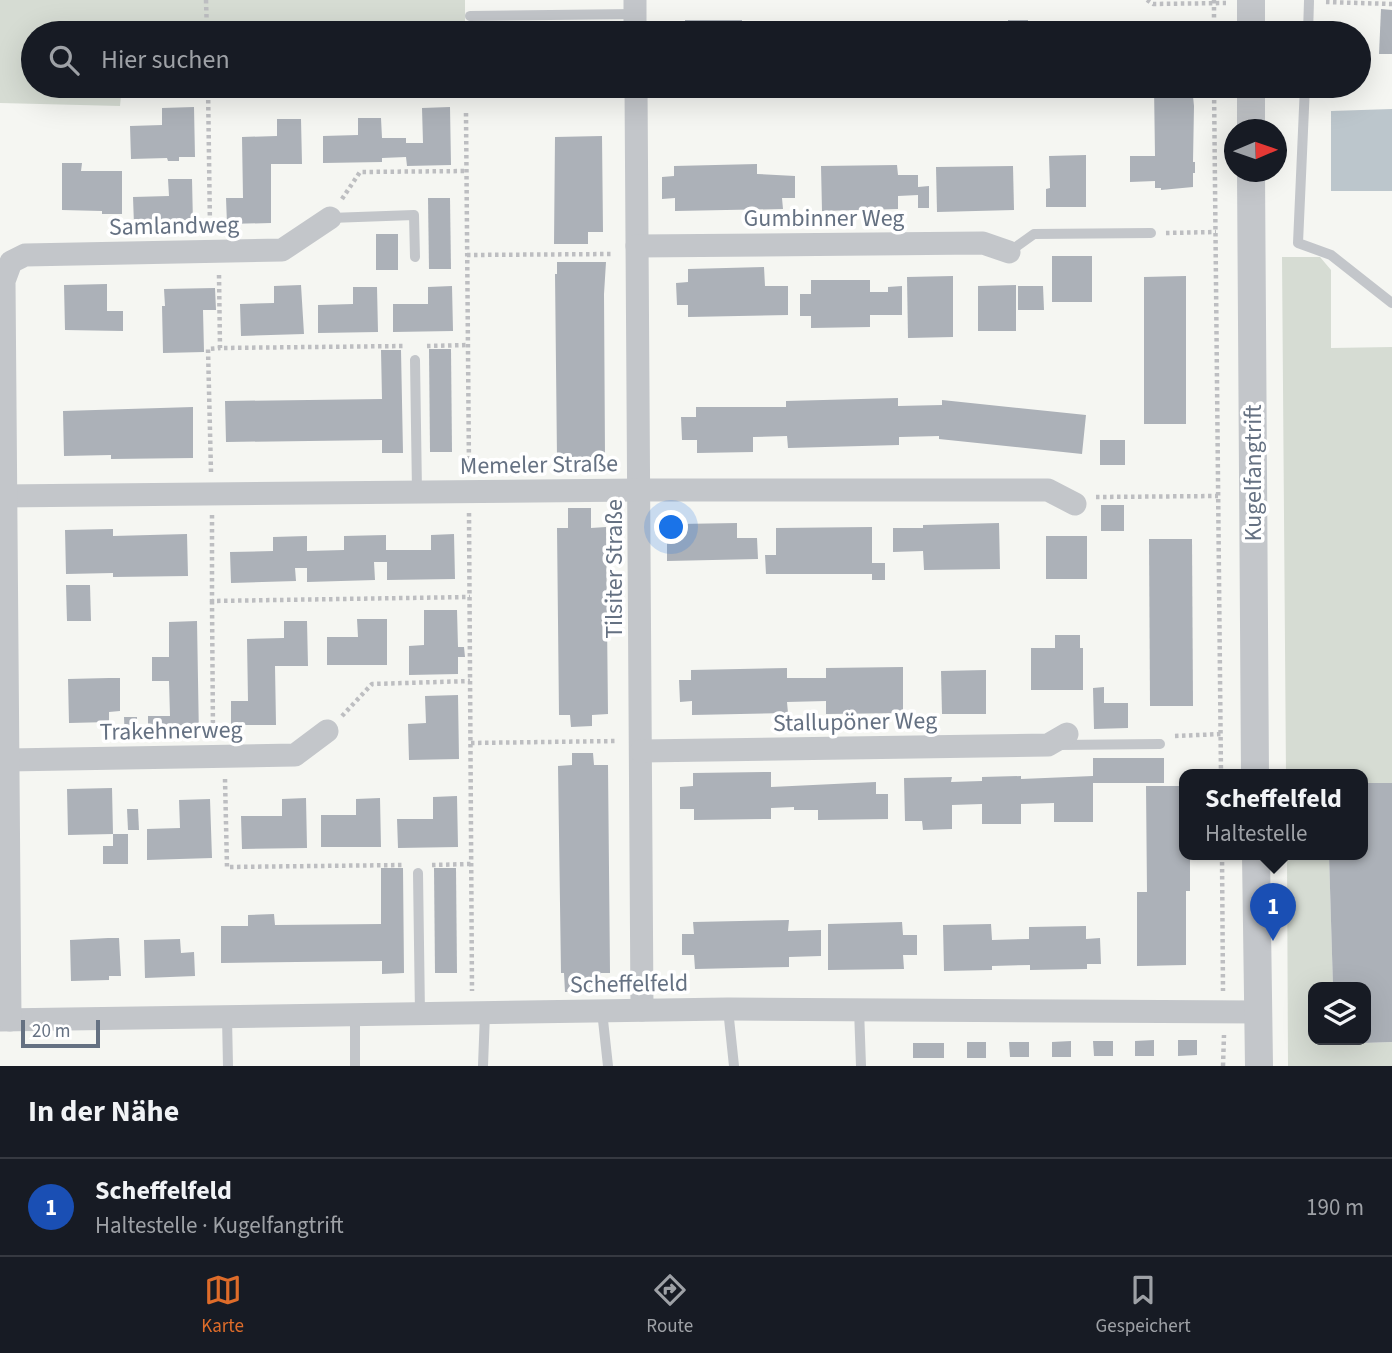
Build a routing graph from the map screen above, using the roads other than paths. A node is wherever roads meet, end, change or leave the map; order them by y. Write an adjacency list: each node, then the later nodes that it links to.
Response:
1 (1251, 1): 5 (street)
2 (1309, 1): 6 (lane)
3 (470, 16): 4 (lane)
4 (635, 16)
5 (1251, 21)
6 (1308, 21)
7 (636, 98): 14 (street, Tilsiter Straße)
8 (1251, 98): 10 (street)
9 (1304, 98): 17 (lane)
10 (1251, 119)
11 (1251, 182): 28 (street, Kugelfangtrift)
12 (330, 218): 16 (lane); 21 (street, Samlandweg)
13 (1151, 233): 15 (lane)
14 (637, 250): 15 (street, Gumbinner Weg); 19 (street, Tilsiter Straße)
15 (1009, 252)
16 (415, 257)
17 (1392, 303)
18 (415, 360): 20 (lane)
19 (639, 490): 20 (street, Memeler Straße); 22 (street, Memeler Straße); 26 (street, Tilsiter Straße)
20 (417, 492): 21 (street, Memeler Straße)
21 (3, 496): 27 (street)
22 (1075, 504)
23 (327, 731): 27 (street, Trakehnerweg)
24 (1057, 740): 25 (lane); 26 (street, Stallupöner Weg)
25 (1160, 744)
26 (641, 746): 33 (street, Tilsiter Straße)
27 (8, 760): 40 (street)
28 (1255, 769)
29 (1256, 860): 35 (street)
30 (418, 873): 37 (lane)
31 (859, 1008): 32 (street, Scheffelfeld); 35 (street, Scheffelfeld); 46 (lane)
32 (728, 1009): 33 (street, Scheffelfeld); 45 (lane)
33 (642, 1010): 34 (street, Scheffelfeld)
34 (602, 1011): 36 (street, Scheffelfeld); 44 (lane)
35 (1258, 1012): 47 (street)
36 (478, 1013): 37 (street, Scheffelfeld); 43 (lane)
37 (420, 1014): 38 (street, Scheffelfeld)
38 (355, 1016): 39 (street, Scheffelfeld); 42 (lane)
39 (228, 1018): 40 (street, Scheffelfeld); 41 (lane)
40 (5, 1020)
41 (229, 1066)
42 (355, 1066)
43 (483, 1066)
44 (608, 1066)
45 (734, 1066)
46 (861, 1066)
47 (1259, 1066)

